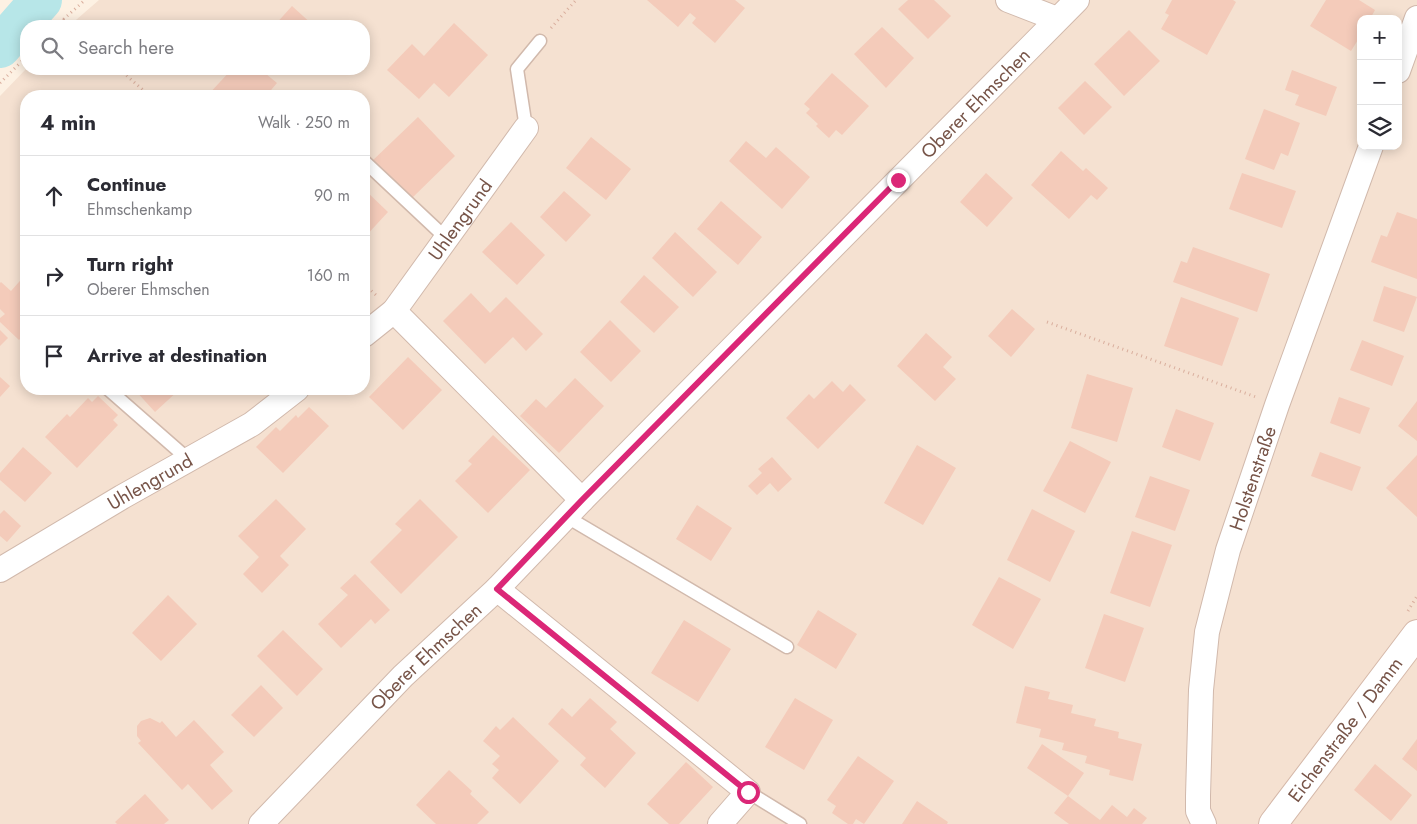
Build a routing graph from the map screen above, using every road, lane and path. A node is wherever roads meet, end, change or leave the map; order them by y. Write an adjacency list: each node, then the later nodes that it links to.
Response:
1 (85, 0): 6 (path)
2 (576, 0): 8 (path)
3 (1008, 0): 7 (street)
4 (1077, 0): 7 (street, Oberer Ehmschen)
5 (1417, 18): 9 (street)
6 (63, 19)
7 (1057, 19): 25 (street, Oberer Ehmschen)
8 (540, 41): 14 (lane)
9 (1402, 60)
10 (20, 63): 12 (path)
11 (126, 75): 13 (path)
12 (0, 83)
13 (143, 90)
14 (526, 128): 17 (street, Uhlengrund)
15 (1370, 150): 23 (street, Holstenstraße)
16 (370, 167): 17 (lane)
17 (446, 239): 18 (street, Uhlengrund)
18 (394, 311): 20 (street, Uhlengrund); 25 (street)
19 (1047, 322): 23 (path)
20 (370, 330)
21 (115, 395): 24 (lane)
22 (289, 395): 24 (street, Uhlengrund)
23 (1278, 405): 34 (street, Holstenstraße)
24 (189, 460): 26 (street, Uhlengrund)
25 (575, 508): 27 (street, Oberer Ehmschen); 29 (lane)
26 (0, 570)
27 (497, 589): 30 (street); 31 (street, Oberer Ehmschen)
28 (1417, 634): 35 (main road, Eichenstraße / Damm)
29 (787, 647)
30 (748, 792): 32 (street); 33 (lane)
31 (261, 824)
32 (720, 824)
33 (800, 824)
34 (1204, 824)
35 (1273, 824)

